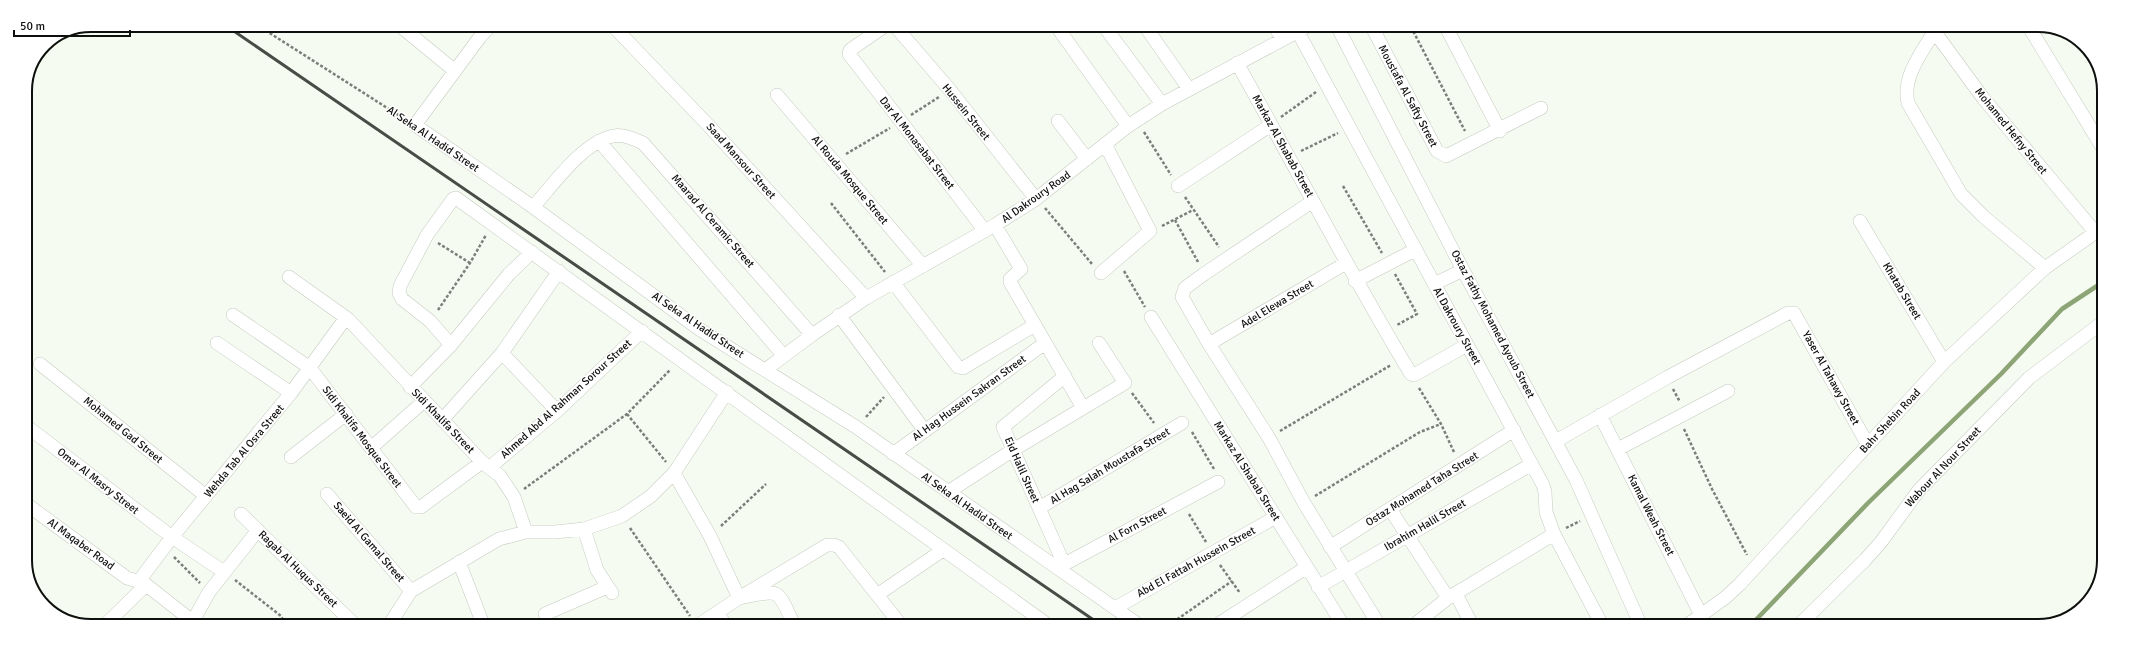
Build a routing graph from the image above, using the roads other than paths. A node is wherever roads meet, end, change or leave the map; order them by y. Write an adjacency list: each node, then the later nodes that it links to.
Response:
1 (408, 32): 20 (street)
2 (486, 32): 20 (street)
3 (619, 32): 53 (street, Saad Mansour Street)
4 (876, 32): 38 (street, Dar Al Monasabat Street)
5 (900, 32): 34 (street, Hussein Street)
6 (1061, 32): 26 (street)
7 (1108, 32): 23 (street)
8 (1149, 32): 21 (street)
9 (1278, 32): 18 (street)
10 (1297, 32): 18 (street, Al Dakroury Road)
11 (1304, 32): 41 (street, Al Dakroury Street)
12 (1340, 32): 46 (street, Ostaz Fathy Mohamed Ayoub Street)
13 (1375, 32): 28 (street, Moustafa Al Safty Street)
14 (1449, 32): 28 (street)
15 (1931, 32): 45 (street)
16 (1934, 32): 39 (street, Mohamed Hefny Street)
17 (2035, 32): 29 (street)
18 (1283, 39): 19 (street, Al Dakroury Road)
19 (1237, 63): 21 (street, Al Dakroury Road); 27 (street, Markaz Al Shabab Street)
20 (455, 71): 36 (street, Al Seka Al Hadid Street)
21 (1189, 89): 23 (street, Al Dakroury Road)
22 (777, 95): 44 (street, Al Rouda Mosque Street)
23 (1162, 104): 26 (street, Al Dakroury Road)
24 (1541, 108): 28 (street)
25 (1058, 121): 32 (street)
26 (1132, 123): 31 (street, Al Dakroury Road)
27 (1271, 125): 33 (street); 35 (street, Markaz Al Shabab Street)
28 (1500, 131)
29 (2097, 138)
30 (599, 141): 36 (street); 61 (street, Maarad Al Ceramic Street); 69 (street)
31 (1105, 144): 32 (street, Al Dakroury Road); 48 (street)
32 (1087, 159): 34 (street, Al Dakroury Road)
33 (1178, 186)
34 (1036, 199): 38 (street, Al Dakroury Road)
35 (1313, 201): 43 (street, Markaz Al Shabab Street); 65 (street)
36 (533, 207): 73 (street, Al Seka Al Hadid Street)
37 (1860, 221): 70 (street, Khatab Street)
38 (990, 228): 44 (street, Al Dakroury Road); 58 (street, Dar Al Monasabat Street)
39 (2097, 228)
40 (2097, 231): 45 (street, Bahr Shebin Road)
41 (1416, 250): 50 (street); 52 (street, Al Dakroury Street)
42 (532, 252): 47 (street); 66 (street); 66 (street)
43 (1346, 263): 50 (street, Markaz Al Shabab Street); 65 (street, Adel Elewa Street)
44 (923, 266): 51 (street, Al Dakroury Road)
45 (2045, 268): 70 (street, Bahr Shebin Road)
46 (1463, 270): 52 (street); 89 (street, Ostaz Fathy Mohamed Ayoub Street)
47 (559, 272): 60 (street); 68 (street)
48 (1101, 273)
49 (289, 277): 57 (street, Sidi Khalifa Street)
50 (1355, 281): 67 (street, Markaz Al Shabab Street)
51 (893, 282): 53 (street, Al Dakroury Road); 58 (street)
52 (1434, 284): 67 (street, Al Dakroury Street)
53 (866, 298): 55 (street, Al Dakroury Road)
54 (232, 315): 72 (street, Sidi Khalifa Mosque Street)
55 (839, 315): 61 (street, Al Dakroury Road); 88 (street)
56 (1151, 317): 108 (street, Markaz Al Shabab Street)
57 (345, 319): 72 (street, Wehda Tab Al Osra Street); 75 (street, Sidi Khalifa Street)
58 (1035, 325): 63 (street)
59 (2097, 327): 152 (street, Wabour Al Nour Street)
60 (642, 331): 78 (street); 81 (street, Ahmed Abd Al Rahman Sorour Street)
61 (812, 335): 69 (street, Al Dakroury Road)
62 (217, 343): 77 (street)
63 (1045, 343): 74 (street); 88 (street, Al Hag Hussein Sakran Street)
64 (1099, 343): 80 (street)
65 (1209, 344): 115 (street)
66 (451, 345): 75 (street)
67 (1467, 345): 86 (street, Al Dakroury Street)
68 (502, 353): 81 (street); 84 (street)
69 (784, 356): 73 (street, Al Dakroury Road)
70 (1944, 362): 90 (street, Bahr Shebin Road)
71 (40, 364): 102 (street, Mohamed Gad Street)
72 (310, 368): 77 (street, Wehda Tab Al Osra Street); 82 (street, Sidi Khalifa Mosque Street)
73 (765, 370): 94 (street, Al Seka Al Hadid Street)
74 (1065, 376): 80 (street); 93 (street, Eid Halil Street)
75 (410, 387): 79 (street, Sidi Khalifa Street)
76 (1728, 391): 92 (street)
77 (292, 392): 102 (street, Wehda Tab Al Osra Street)
78 (726, 392): 98 (street); 116 (street)
79 (424, 401): 84 (street, Sidi Khalifa Street); 91 (street)
80 (1083, 408): 93 (street)
81 (557, 411): 97 (street, Ahmed Abd Al Rahman Sorour Street)
82 (346, 414): 91 (street, Sidi Khalifa Mosque Street); 95 (street)
83 (1600, 415): 89 (street); 90 (street, Yaser Al Tahawy Street); 92 (street, Kamal Weah Street)
84 (442, 420): 97 (street, Sidi Khalifa Street)
85 (1182, 423): 104 (street, Al Hag Salah Moustafa Street)
86 (1514, 430): 96 (street, Al Dakroury Street); 106 (street, Ostaz Mohamed Taha Street)
87 (32, 431): 114 (street, Omar Al Masry Street)
88 (925, 431): 94 (street, Al Hag Hussein Sakran Street)
89 (1556, 441): 150 (street, Ostaz Fathy Mohamed Ayoub Street)
90 (1868, 445): 131 (street, Bahr Shebin Road)
91 (371, 448): 103 (street, Sidi Khalifa Mosque Street)
92 (1618, 449): 131 (street, Kamal Weah Street)
93 (1013, 450): 100 (street); 104 (street, Eid Halil Street)
94 (893, 454): 100 (street, Al Seka Al Hadid Street)
95 (291, 457)
96 (1532, 464): 112 (street, Al Dakroury Street); 113 (street, Ibrahim Halil Street)
97 (486, 465): 103 (street, Ahmed Abd Al Rahman Sorour Street); 111 (street, Sidi Khalifa Street)
98 (674, 472): 110 (street); 127 (street)
99 (1218, 482): 118 (street, Al Forn Street)
100 (948, 492): 118 (street, Al Seka Al Hadid Street)
101 (327, 494): 124 (street, Saeid Al Gamal Street)
102 (206, 496): 114 (street, Wehda Tab Al Osra Street)
103 (414, 506)
104 (1039, 508): 118 (street, Eid Halil Street)
105 (32, 509): 122 (street, Al Maqaber Road)
106 (1390, 509): 113 (street); 115 (street, Ostaz Mohamed Taha Street)
107 (241, 514): 109 (street, Ragab Al Huqus Street)
108 (1276, 517): 119 (street, Markaz Al Shabab Street); 128 (street, Abd El Fattah Hussein Street)
109 (258, 530): 121 (street); 135 (street, Ragab Al Huqus Street)
110 (584, 530): 111 (street); 130 (street)
111 (526, 532): 117 (street)
112 (1554, 534): 126 (street); 149 (street, Al Dakroury Street)
113 (1407, 536): 120 (street, Ibrahim Halil Street); 126 (street)
114 (168, 542): 121 (street, Omar Al Masry Street); 122 (street, Wehda Tab Al Osra Street)
115 (1330, 547): 120 (street)
116 (943, 550): 125 (street); 142 (street)
117 (459, 562): 124 (street); 137 (street)
118 (1060, 566): 128 (street, Al Seka Al Hadid Street)
119 (1307, 567): 123 (street, Markaz Al Shabab Street); 144 (street)
120 (1345, 571): 123 (street, Ibrahim Halil Street); 146 (street)
121 (224, 572): 134 (street)
122 (142, 583): 132 (street, Wehda Tab Al Osra Street); 133 (street, Al Maqaber Road)
123 (1318, 587): 145 (street, Markaz Al Shabab Street)
124 (412, 591): 136 (street)
125 (877, 595): 127 (street); 141 (street)
126 (1452, 596): 147 (street); 148 (street)
127 (739, 598): 129 (street); 140 (street)
128 (1115, 608): 143 (street, Al Seka Al Hadid Street)
129 (717, 613): 138 (street); 139 (street)
130 (545, 614)
131 (1701, 615): 151 (street, Bahr Shebin Road)
132 (110, 619)
133 (190, 619)
134 (196, 619)
135 (349, 619)
136 (393, 619)
137 (482, 619)
138 (700, 619)
139 (721, 619)
140 (792, 619)
141 (896, 619)
142 (1040, 619)
143 (1131, 619)
144 (1226, 619)
145 (1339, 619)
146 (1374, 619)
147 (1422, 619)
148 (1468, 619)
149 (1598, 619)
150 (1638, 619)
151 (1696, 619)
152 (1805, 619)

